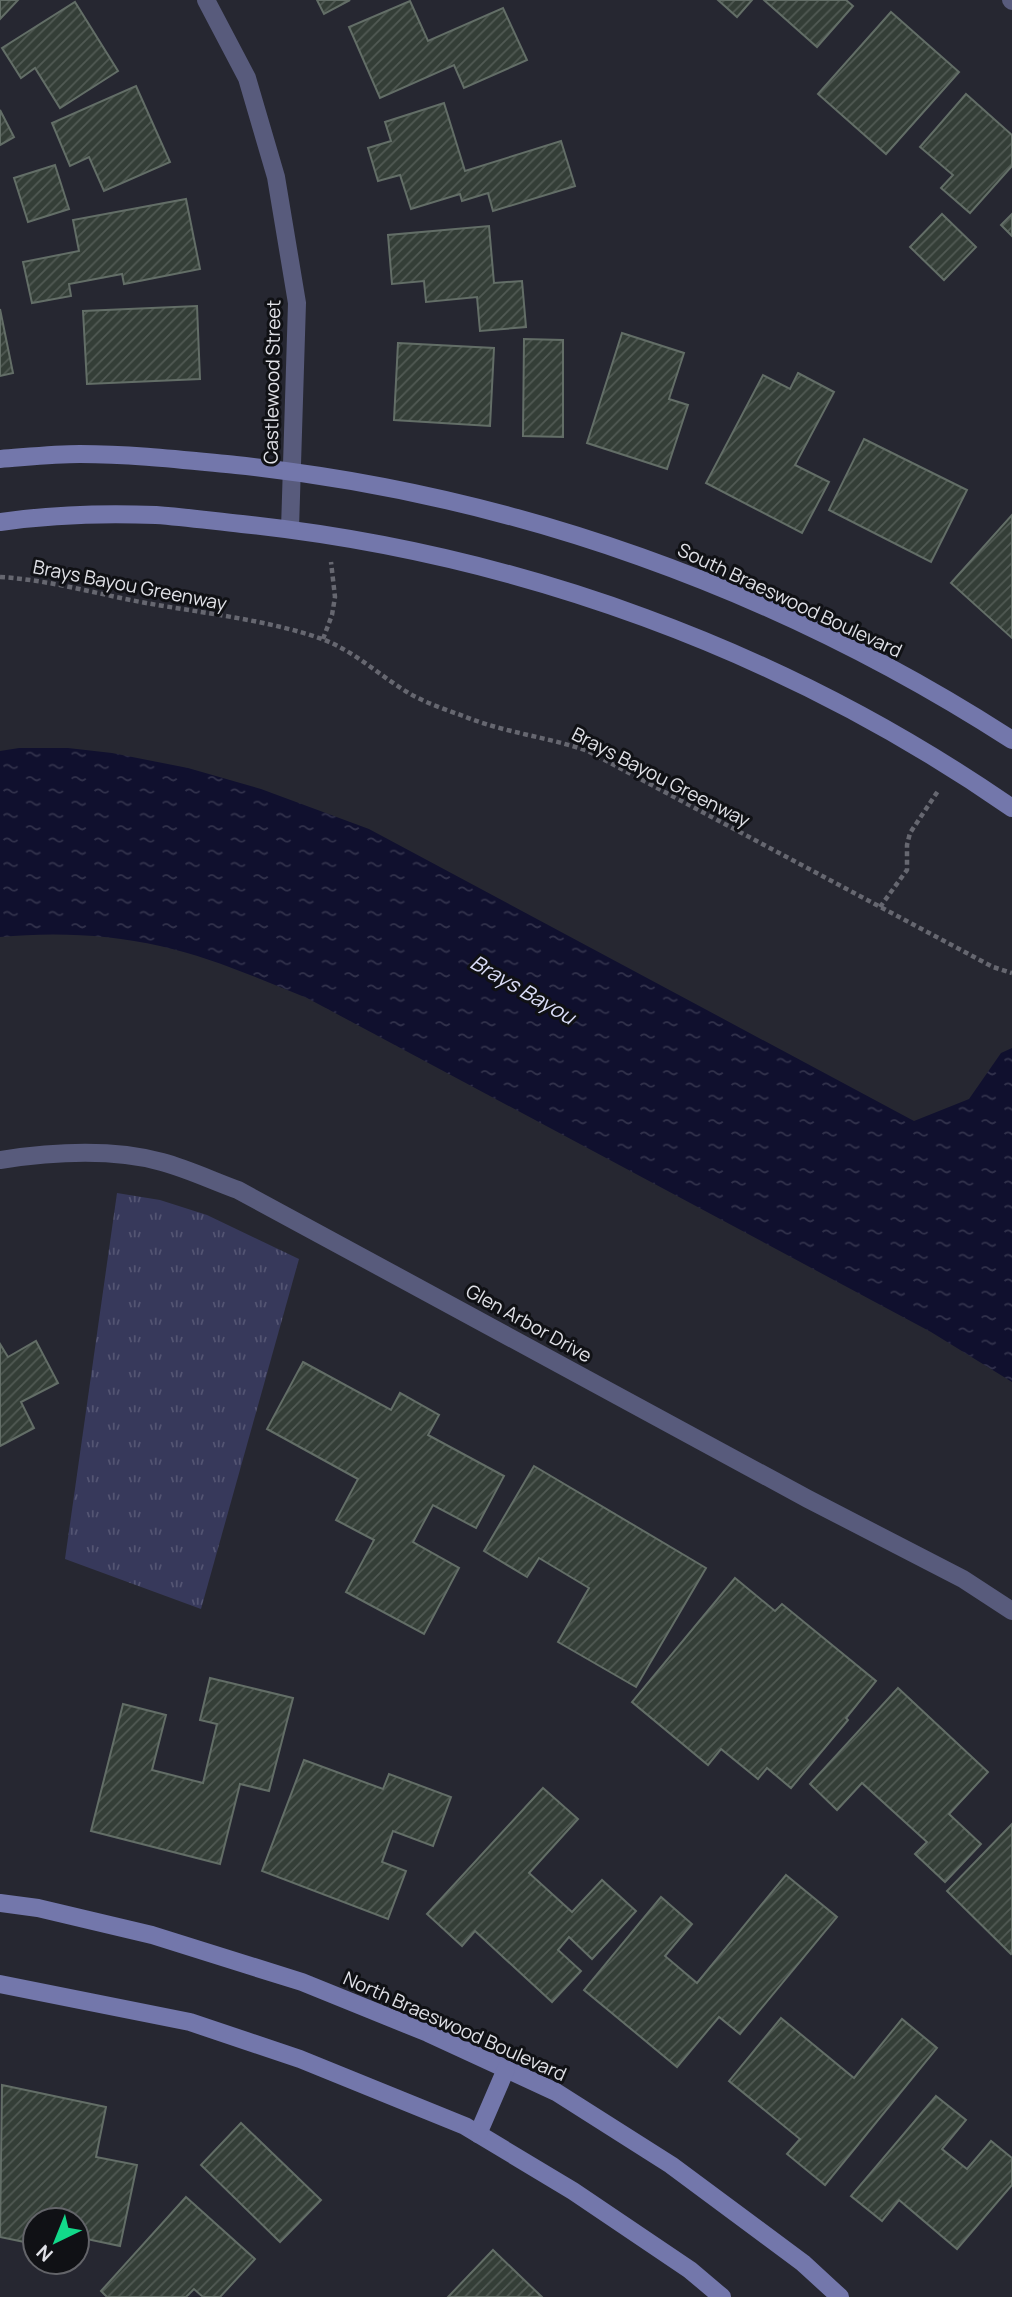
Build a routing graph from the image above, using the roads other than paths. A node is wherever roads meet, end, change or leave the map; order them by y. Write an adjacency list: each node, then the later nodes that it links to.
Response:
1 (206, 0): 3 (street, Castlewood Street)
2 (0, 459): 3 (main road, South Braeswood Boulevard)
3 (292, 471): 5 (street, Castlewood Street); 6 (main road, South Braeswood Boulevard)
4 (0, 522): 5 (main road)
5 (290, 529): 7 (main road)
6 (1012, 740)
7 (1010, 804)
8 (0, 1160): 9 (street, Glen Arbor Drive)
9 (1012, 1611)
10 (0, 1903): 12 (main road, North Braeswood Boulevard)
11 (0, 1984): 13 (main road)
12 (506, 2069): 13 (main road); 15 (main road, North Braeswood Boulevard)
13 (478, 2134): 14 (main road)
14 (722, 2297)
15 (840, 2297)

